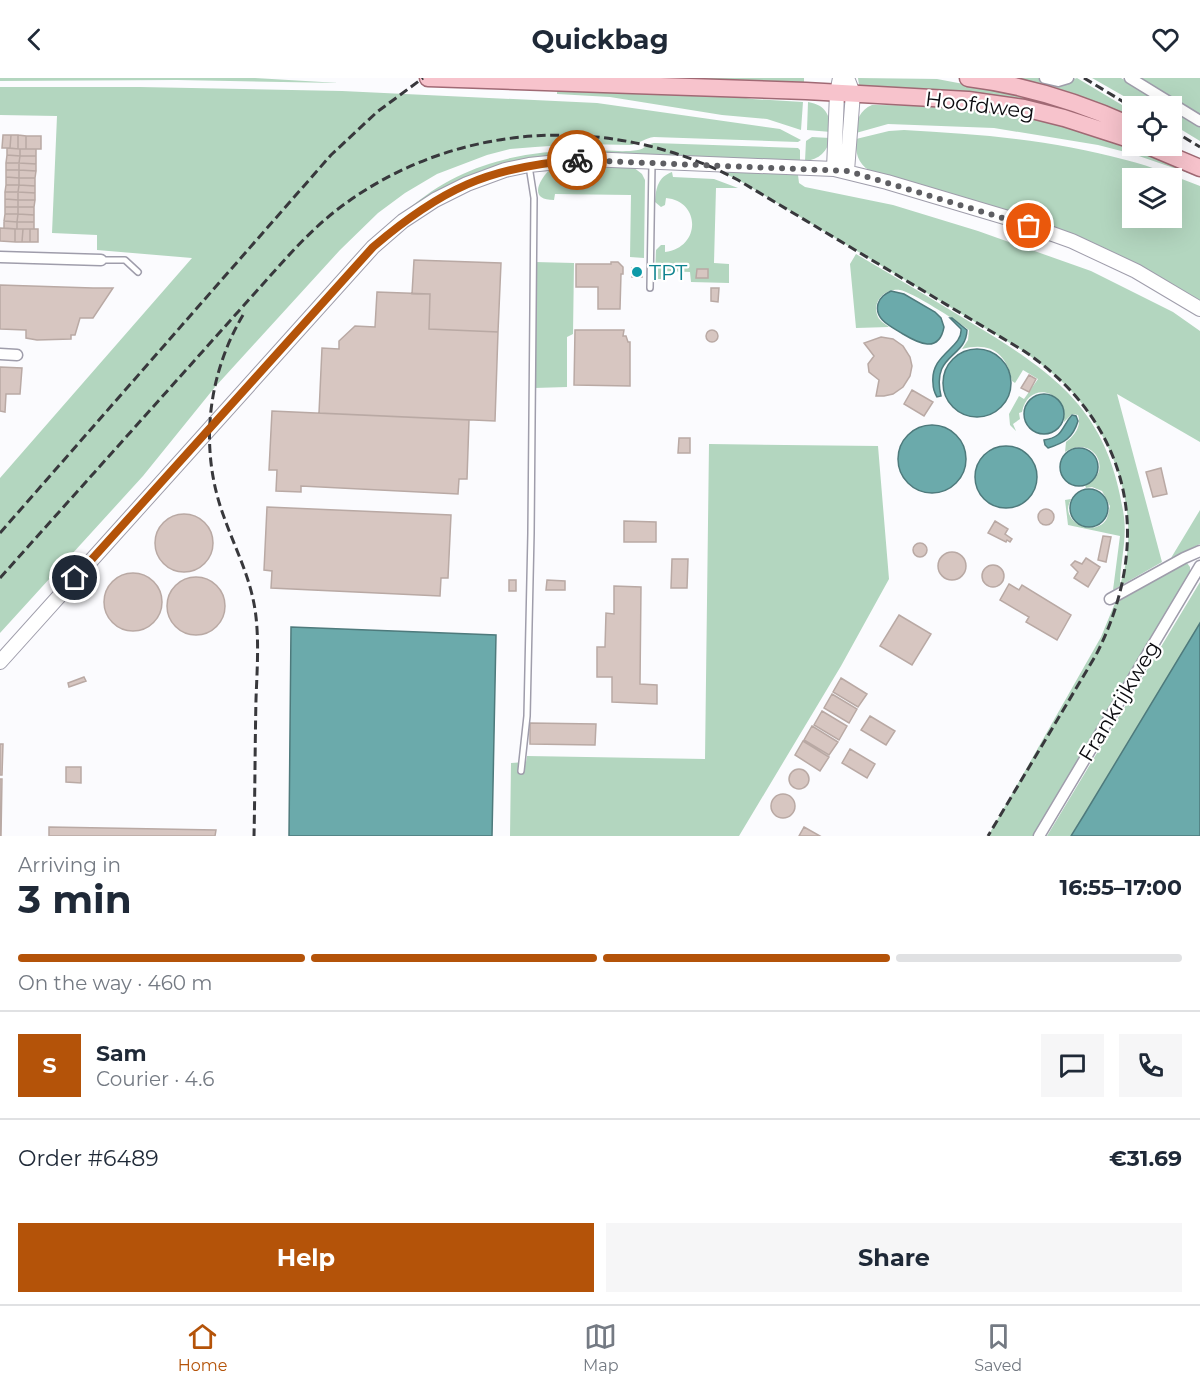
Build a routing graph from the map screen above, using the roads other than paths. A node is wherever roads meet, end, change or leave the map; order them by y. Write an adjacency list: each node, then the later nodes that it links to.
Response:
1 (428, 78): 6 (main road, Hoofdweg)
2 (968, 78): 8 (main road, Hoofdweg)
3 (1045, 78): 4 (street)
4 (1068, 78)
5 (1130, 78): 7 (street)
6 (844, 85): 9 (main road, Hoofdweg); 16 (street)
7 (1200, 121)
8 (1122, 122)
9 (1122, 137)
10 (1182, 148): 12 (main road)
11 (1172, 156): 15 (main road)
12 (1200, 157)
13 (652, 162): 14 (street); 16 (street); 20 (lane)
14 (529, 165): 27 (street); 28 (lane)
15 (1200, 168)
16 (841, 170): 21 (street)
17 (0, 257): 18 (street)
18 (101, 260): 19 (lane)
19 (138, 272)
20 (650, 288)
21 (1200, 309)
22 (0, 354): 23 (street)
23 (16, 356)
24 (1200, 551): 26 (street)
25 (1200, 566): 29 (street, Frankrijkweg)
26 (1110, 599)
27 (0, 662)
28 (521, 771)
29 (1039, 836)

